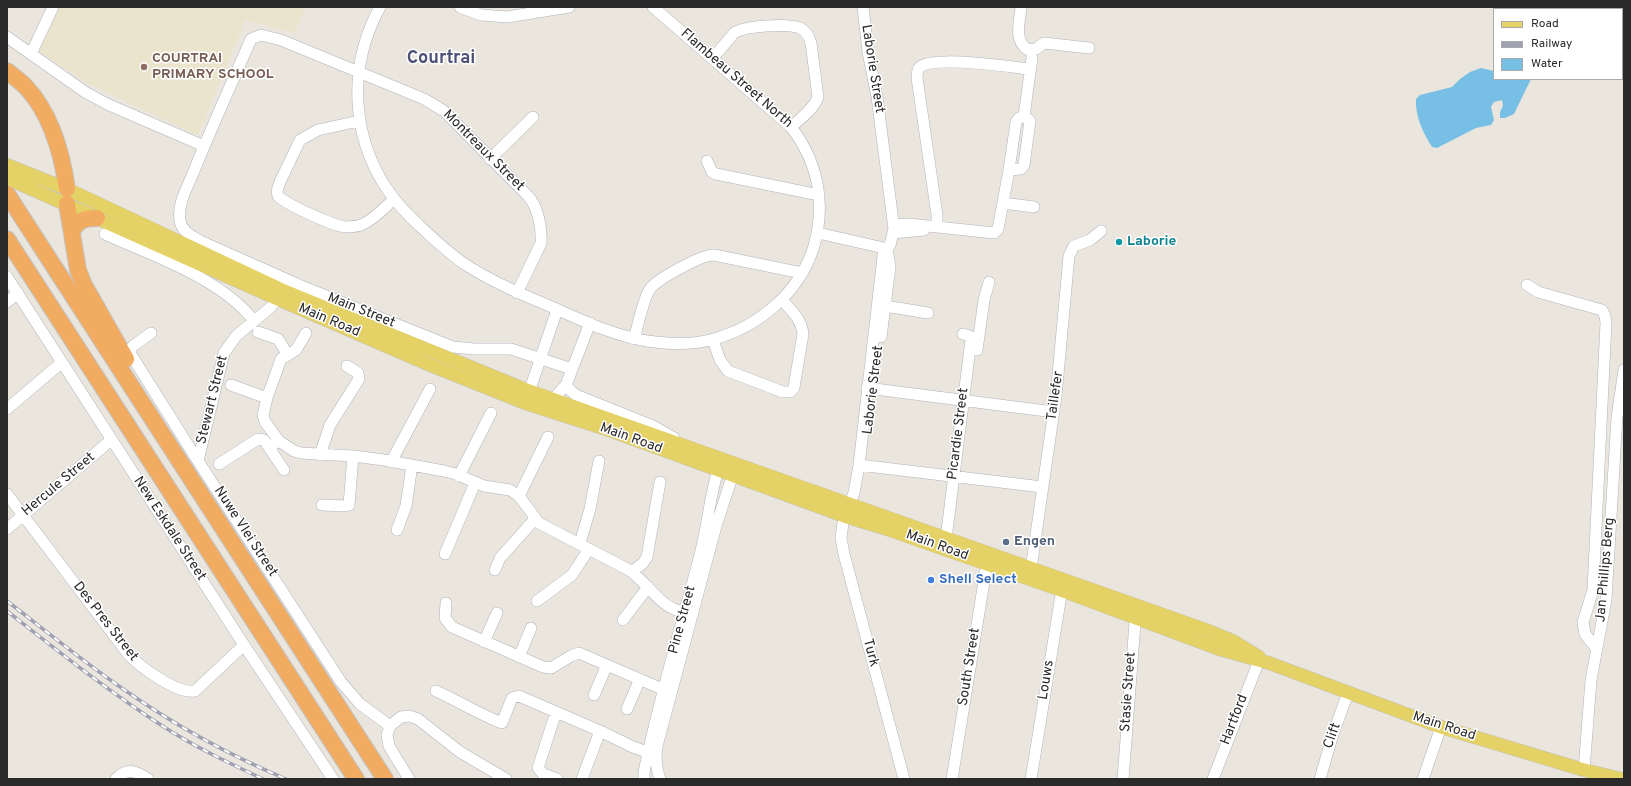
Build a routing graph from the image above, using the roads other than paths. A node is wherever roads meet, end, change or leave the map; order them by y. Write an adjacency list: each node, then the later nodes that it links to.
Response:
1 (53, 7): 11 (street)
2 (380, 7): 14 (street, Flambeau Street North)
3 (460, 7): 4 (street)
4 (569, 7)
5 (653, 7): 12 (street, Flambeau Street North)
6 (863, 7): 31 (street, Laborie Street)
7 (1021, 7): 10 (street)
8 (7, 37): 11 (street)
9 (251, 39): 14 (street, Montreaux Street); 18 (street, Main Street)
10 (1089, 48)
11 (31, 54): 18 (street)
12 (713, 58): 17 (street, Flambeau Street North); 17 (street)
13 (7, 71): 25 (highway)
14 (358, 71): 16 (street, Flambeau Street North); 19 (street, Montreaux Street)
15 (533, 117): 19 (street)
16 (359, 121): 26 (street, Flambeau Street North); 26 (street)
17 (791, 127): 24 (street, Flambeau Street North)
18 (204, 146): 59 (street, Main Street)
19 (490, 159): 43 (street, Montreaux Street)
20 (707, 161): 24 (street)
21 (7, 164): 25 (main road, Main Road)
22 (7, 178): 25 (main road, Main Road)
23 (7, 194): 111 (highway)
24 (819, 195): 34 (street, Flambeau Street North)
25 (67, 197): 29 (main road, Main Road); 33 (highway); 44 (main road, Main Road)
26 (394, 199): 43 (street, Flambeau Street North)
27 (1003, 203): 28 (street); 30 (street); 30 (street)
28 (1034, 207)
29 (97, 218): 33 (highway); 44 (main road, Main Road)
30 (937, 227): 31 (street)
31 (893, 229): 37 (street, Laborie Street)
32 (1102, 231): 74 (street, Taillefer)
33 (72, 232): 111 (highway)
34 (818, 233): 37 (street); 38 (street, Flambeau Street North)
35 (104, 234): 50 (street)
36 (7, 239): 142 (highway)
37 (885, 249): 48 (street, Laborie Street)
38 (802, 273): 45 (street, Flambeau Street North); 56 (street)
39 (7, 277): 42 (street, New Eskdale Street)
40 (989, 282): 61 (street)
41 (1526, 285): 123 (street)
42 (18, 293): 46 (street); 60 (street, New Eskdale Street)
43 (517, 293): 47 (street, Flambeau Street North)
44 (280, 295): 50 (street, Stewart Street); 69 (main road, Main Road)
45 (782, 300): 57 (street, Flambeau Street North); 57 (street)
46 (7, 302)
47 (558, 310): 51 (street, Flambeau Street North); 59 (street)
48 (882, 310): 49 (street); 68 (street, Laborie Street)
49 (928, 313)
50 (254, 321): 82 (street, Stewart Street)
51 (590, 323): 56 (street, Flambeau Street North); 63 (street)
52 (258, 332): 58 (street)
53 (151, 333): 82 (street, Nuwe Vlei Street)
54 (306, 333): 58 (street)
55 (963, 334): 61 (street, Picardie Street)
56 (634, 339): 57 (street, Flambeau Street North)
57 (713, 340)
58 (288, 355): 70 (street)
59 (540, 358): 63 (street, Main Street); 69 (street)
60 (61, 363): 73 (street); 77 (street, New Eskdale Street)
61 (967, 365): 71 (street, Picardie Street)
62 (347, 366): 80 (street)
63 (572, 369): 65 (street)
64 (1624, 370): 123 (street, Jan Phillips Berg)
65 (566, 385): 72 (street); 79 (street, Main Road)
66 (231, 386): 70 (street)
67 (430, 389): 83 (street)
68 (871, 389): 71 (street); 87 (street, Laborie Street)
69 (527, 397): 72 (main road, Main Road)
70 (267, 398): 78 (street)
71 (963, 400): 74 (street); 92 (street, Picardie Street)
72 (549, 405): 79 (main road, Main Road); 88 (main road, Main Road)
73 (7, 409)
74 (1054, 412): 95 (street, Taillefer)
75 (491, 413): 91 (street)
76 (548, 437): 97 (street)
77 (111, 440): 99 (street, Hercule Street); 122 (street, New Eskdale Street)
78 (274, 444): 80 (street); 85 (street); 89 (street)
79 (696, 451): 88 (main road, Main Road)
80 (320, 455): 81 (street)
81 (353, 456): 83 (street); 98 (street)
82 (198, 461): 134 (street, Nuwe Vlei Street)
83 (391, 462): 86 (street)
84 (599, 462): 105 (street)
85 (219, 464)
86 (412, 465): 91 (street); 103 (street)
87 (862, 465): 92 (street); 100 (street, Laborie Street)
88 (720, 466): 90 (main road, Main Road); 118 (street, Pine Street)
89 (284, 470)
90 (734, 471): 100 (main road, Main Road); 118 (street, Pine Street)
91 (459, 476): 93 (street)
92 (954, 476): 95 (street); 104 (street, Picardie Street)
93 (475, 482): 97 (street); 106 (street)
94 (660, 482): 109 (street)
95 (1042, 487): 110 (street, Taillefer)
96 (7, 494): 99 (street, Des Pres Street)
97 (519, 496): 101 (street)
98 (322, 505)
99 (23, 515): 102 (street, Hercule Street); 122 (street, Des Pres Street)
100 (849, 515): 104 (main road, Main Road); 107 (main road, Main Road); 150 (street, Turk)
101 (535, 519): 105 (street); 108 (street)
102 (7, 529)
103 (397, 530)
104 (946, 539): 107 (main road, Main Road)
105 (584, 546): 109 (street); 114 (street)
106 (445, 554)
107 (987, 559): 110 (main road, Main Road); 151 (street, South Street)
108 (495, 570)
109 (632, 572): 113 (street)
110 (1030, 574): 112 (main road, Main Road)
111 (256, 579): 143 (highway)
112 (1062, 586): 116 (main road, Main Road); 152 (street, Louws)
113 (648, 587): 118 (street); 119 (street)
114 (537, 601)
115 (446, 603): 121 (street)
116 (1135, 611): 125 (main road, Main Road); 153 (street, Stasie Street)
117 (497, 613): 121 (street)
118 (689, 613): 129 (street, Pine Street)
119 (623, 620)
120 (531, 628): 124 (street)
121 (484, 642): 124 (street)
122 (244, 645): 141 (street, New Eskdale Street)
123 (1596, 648): 138 (street, Jan Phillips Berg)
124 (519, 657): 126 (street)
125 (1263, 661): 130 (main road, Main Road); 154 (street, Hartford)
126 (607, 665): 127 (street); 131 (street)
127 (640, 679): 129 (street); 132 (street)
128 (436, 691): 133 (street)
129 (668, 691): 137 (street, Pine Street)
130 (1348, 693): 135 (main road, Main Road); 155 (street, Clift)
131 (594, 695)
132 (626, 709)
133 (556, 712): 136 (street); 146 (street)
134 (390, 726): 144 (street); 145 (street)
135 (1441, 727): 138 (main road, Main Road); 156 (street)
136 (600, 731): 137 (street); 147 (street)
137 (652, 754): 148 (street, Pine Street); 149 (street, Pine Street)
138 (1584, 770): 157 (main road, Main Road)
139 (116, 779): 140 (street)
140 (148, 779)
141 (333, 779)
142 (356, 779)
143 (385, 779)
144 (409, 779)
145 (506, 779)
146 (557, 779)
147 (582, 779)
148 (644, 779)
149 (660, 779)
150 (904, 779)
151 (952, 779)
152 (1031, 779)
153 (1123, 779)
154 (1213, 779)
155 (1320, 779)
156 (1423, 779)
157 (1622, 779)

